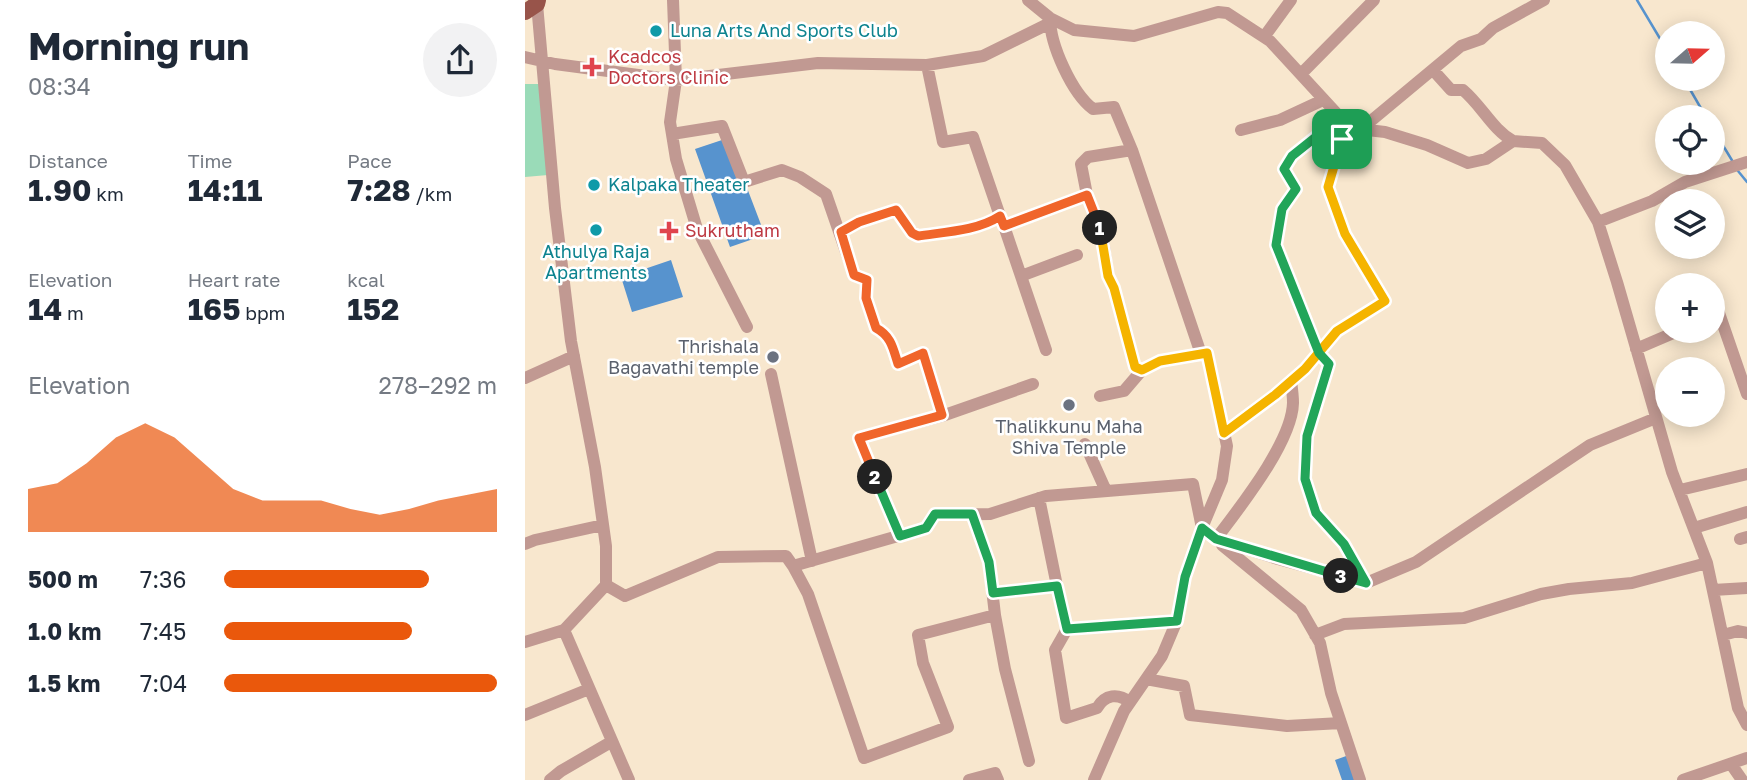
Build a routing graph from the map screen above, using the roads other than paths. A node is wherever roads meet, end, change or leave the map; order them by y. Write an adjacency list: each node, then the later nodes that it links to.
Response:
1 (673, 0): 14 (street)
2 (1028, 0): 7 (street)
3 (1291, 0): 8 (street)
4 (1374, 0): 13 (street)
5 (1544, 0): 12 (street)
6 (533, 5): 10 (street)
7 (1050, 21): 8 (street); 11 (street); 22 (street)
8 (1264, 37): 13 (street)
9 (525, 57): 10 (street)
10 (541, 60): 14 (street); 37 (street)
11 (927, 65): 14 (street); 25 (street)
12 (1433, 70): 18 (street); 21 (street)
13 (1301, 74): 15 (street)
14 (675, 80): 19 (street)
15 (1323, 100): 16 (street); 17 (street)
16 (1346, 126): 18 (street); 20 (street)
17 (1241, 130)
18 (1360, 130): 21 (street)
19 (672, 134): 27 (street); 30 (street)
20 (1342, 139): 35 (street); 35 (street)
21 (1513, 142): 26 (street)
22 (1132, 150): 24 (street); 36 (street)
23 (1747, 162): 26 (street)
24 (1087, 195): 25 (street); 38 (street)
25 (1002, 221): 27 (street); 29 (street)
26 (1598, 222): 33 (street)
27 (841, 232): 45 (street)
28 (1077, 256): 29 (street)
29 (1021, 276): 34 (street)
30 (747, 327)
31 (1725, 330): 43 (street)
32 (1655, 341): 33 (street)
33 (1636, 349): 46 (street)
34 (1047, 350)
35 (1319, 353): 41 (street); 66 (street)
36 (1201, 354): 38 (street); 49 (street)
37 (574, 356): 40 (street); 57 (street)
38 (1142, 370): 44 (street)
39 (771, 374): 63 (street)
40 (525, 378)
41 (1291, 381): 49 (street); 61 (street)
42 (1033, 384): 45 (street)
43 (1747, 394)
44 (1100, 396)
45 (942, 415): 60 (street)
46 (1655, 415)
47 (1655, 418): 66 (street)
48 (1659, 427): 52 (street)
49 (1224, 433): 58 (street)
50 (1085, 444): 53 (street)
51 (1747, 474): 52 (street)
52 (1680, 490): 59 (street)
53 (1106, 491): 54 (street); 58 (street)
54 (1039, 498): 56 (street); 68 (street)
55 (1747, 512): 59 (street)
56 (972, 514): 60 (street); 71 (street)
57 (603, 525): 62 (street); 67 (street)
58 (1202, 528): 61 (street); 73 (street)
59 (1694, 528): 64 (street)
60 (900, 536): 63 (street)
61 (1216, 539): 66 (street); 77 (street)
62 (525, 544)
63 (812, 561): 65 (street)
64 (1707, 563): 70 (street); 77 (street)
65 (793, 566): 67 (street); 72 (street)
66 (1366, 583)
67 (606, 584): 75 (street)
68 (1057, 586): 71 (street); 74 (street)
69 (1747, 588): 70 (street)
70 (1713, 590): 78 (street)
71 (993, 593): 72 (street)
72 (995, 615): 88 (street)
73 (1177, 621): 74 (street); 80 (street)
74 (1067, 629): 82 (street)
75 (564, 630): 79 (street); 81 (street)
76 (1747, 633): 78 (street)
77 (1315, 635): 84 (street)
78 (1723, 635): 85 (street)
79 (525, 642)
80 (1146, 679): 82 (street); 84 (street)
81 (589, 690): 83 (street); 86 (street)
82 (1130, 702): 94 (street)
83 (525, 715)
84 (1341, 723): 95 (street)
85 (1747, 725)
86 (611, 742): 90 (street); 91 (street)
87 (1747, 758): 89 (street)
88 (1029, 761)
89 (1731, 764): 96 (street); 97 (street)
90 (550, 780)
91 (629, 780)
92 (969, 780): 93 (street)
93 (998, 780)
94 (1094, 780)
95 (1360, 780)
96 (1683, 780)
97 (1742, 780)

